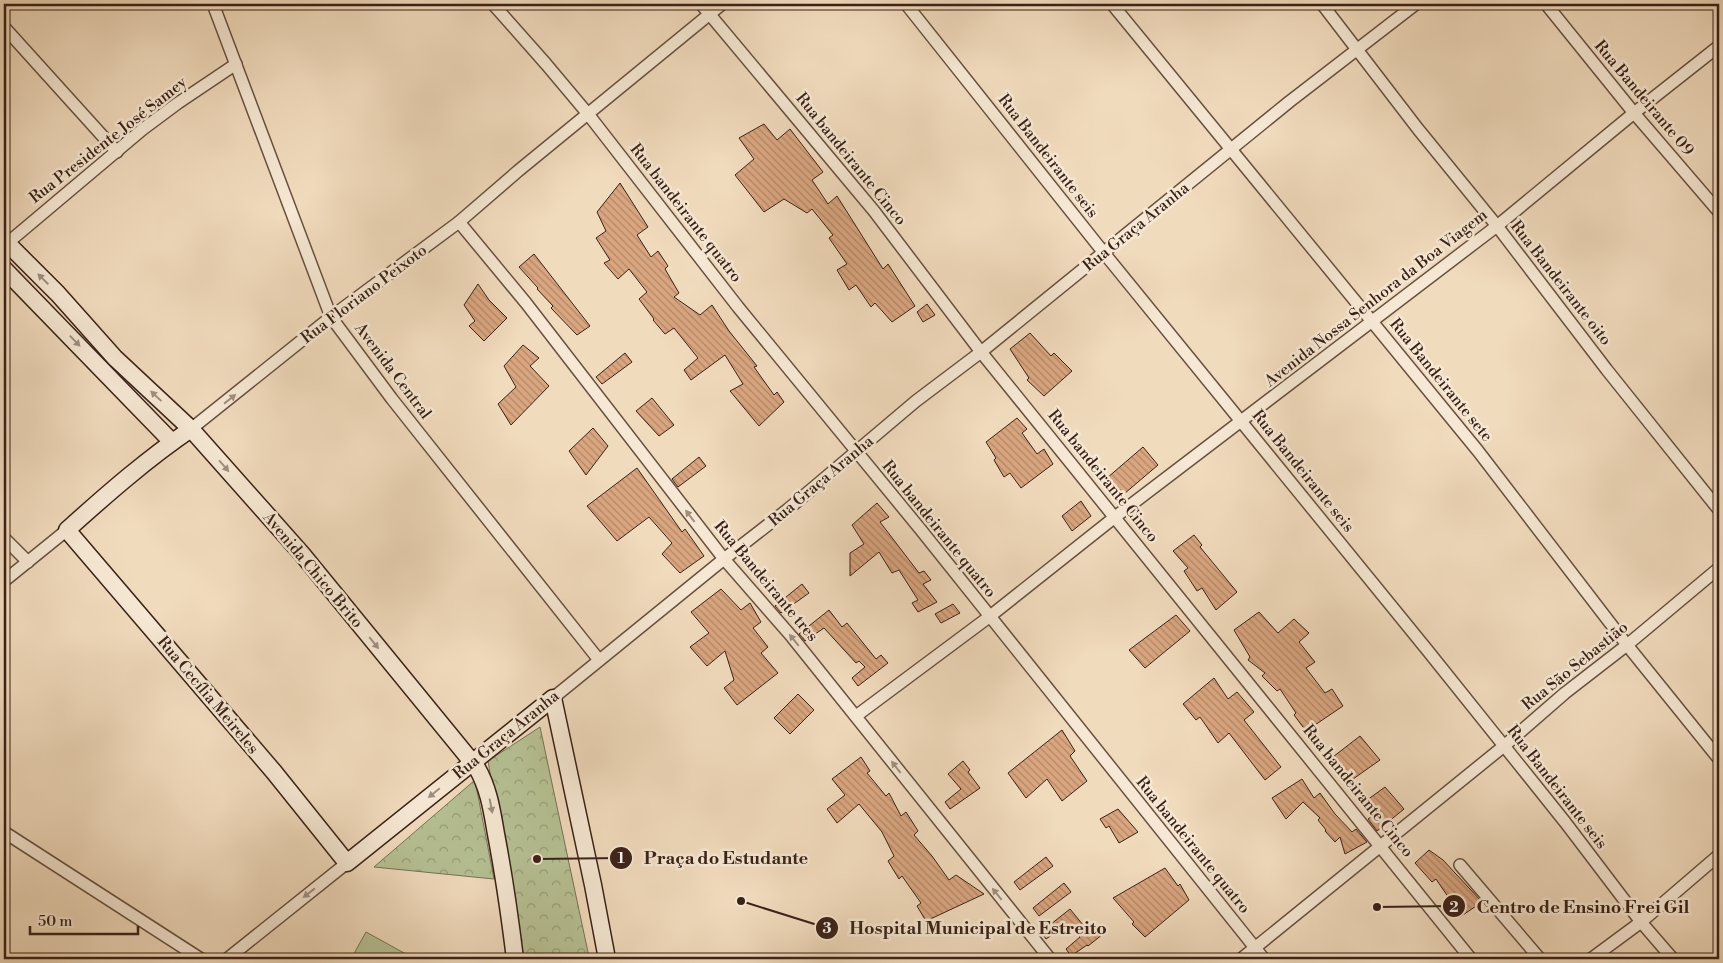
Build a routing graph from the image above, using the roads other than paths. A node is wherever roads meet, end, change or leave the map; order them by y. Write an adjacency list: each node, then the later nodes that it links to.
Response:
1 (204, 4): 12 (street)
2 (213, 4): 12 (street, Avenida Central)
3 (493, 4): 18 (street, Rua bandeirante quatro)
4 (702, 4): 11 (street, Rua bandeirante Cinco)
5 (722, 4): 11 (street, Rua Floriano Peixoto)
6 (906, 4): 25 (street, Rua Bandeirante seis)
7 (1112, 4): 19 (street, Rua Bandeirante sete)
8 (1322, 4): 15 (street, Rua Bandeirante oito)
9 (1416, 4): 15 (street, Rua Graça Aranha)
10 (1546, 4): 17 (street, Rua Bandeirante 09)
11 (710, 13): 18 (street, Rua Floriano Peixoto); 29 (street, Rua bandeirante Cinco)
12 (218, 18): 16 (street, Avenida Central)
13 (4, 28): 20 (street)
14 (1719, 46): 17 (street, Avenida Nossa Senhora da Boa Viagem)
15 (1357, 51): 19 (street, Rua Graça Aranha); 23 (street, Rua Bandeirante oito)
16 (236, 64): 20 (street, Rua Presidente José Samey); 27 (street, Avenida Central)
17 (1634, 113): 21 (street, Rua Bandeirante 09); 23 (street, Avenida Nossa Senhora da Boa Viagem)
18 (588, 114): 22 (street, Rua Floriano Peixoto); 33 (street, Rua bandeirante quatro)
19 (1231, 150): 25 (street, Rua Graça Aranha); 28 (street, Rua Bandeirante sete)
20 (117, 152): 24 (street, Rua Presidente José Samey)
21 (1719, 212)
22 (459, 222): 27 (street, Rua Floriano Peixoto); 38 (street, Rua Bandeirante tres, one-way to 22)
23 (1497, 226): 28 (street, Avenida Nossa Senhora da Boa Viagem); 34 (street, Rua Bandeirante oito)
24 (5, 243): 31 (main road, Avenida Chico Brito, one-way to 24)
25 (1104, 253): 29 (street, Rua Graça Aranha); 30 (street, Rua Bandeirante seis)
26 (4, 269): 32 (main road, one-way to 32)
27 (331, 317): 31 (street, Rua Floriano Peixoto, one-way to 27); 44 (street, Avenida Central)
28 (1372, 321): 30 (street, Avenida Nossa Senhora da Boa Viagem); 43 (street, Rua Bandeirante sete)
29 (981, 352): 33 (street, Rua Graça Aranha); 35 (street, Rua bandeirante Cinco)
30 (1242, 422): 35 (street, Avenida Nossa Senhora da Boa Viagem); 47 (street, Rua Bandeirante seis)
31 (191, 429): 32 (main road, Rua Floriano Peixoto); 49 (main road, Avenida Chico Brito, one-way to 49)
32 (172, 442): 36 (main road, Rua Floriano Peixoto)
33 (857, 452): 38 (street, Rua Graça Aranha); 42 (street, Rua bandeirante quatro)
34 (1719, 510)
35 (1115, 517): 42 (street, Avenida Nossa Senhora da Boa Viagem); 51 (street, Rua bandeirante Cinco)
36 (67, 530): 39 (street, Rua Floriano Peixoto); 53 (main road, Rua Cecília Meireles)
37 (4, 538): 39 (street)
38 (724, 559): 44 (street, Rua Graça Aranha); 46 (street, Rua Bandeirante tres, one-way to 38)
39 (28, 562): 41 (street, Rua Floriano Peixoto)
40 (1719, 568): 43 (street, Rua São Sebastião)
41 (4, 582)
42 (989, 617): 46 (street, Avenida Nossa Senhora da Boa Viagem); 56 (street, Rua bandeirante quatro)
43 (1627, 645): 47 (street, Rua São Sebastião); 48 (street, Rua Bandeirante sete)
44 (599, 660): 45 (street, Rua Graça Aranha)
45 (552, 698): 49 (main road, Rua Graça Aranha); 60 (main road)
46 (856, 716): 61 (street, Rua Bandeirante tres, one-way to 46)
47 (1504, 746): 51 (street, Rua São Sebastião); 55 (street, Rua Bandeirante seis)
48 (1719, 759)
49 (472, 762): 53 (main road, Rua Graça Aranha, one-way to 53); 59 (main road, Avenida Chico Brito, one-way to 59)
50 (4, 832): 57 (street)
51 (1380, 845): 56 (street, Rua São Sebastião); 64 (street, Rua bandeirante Cinco)
52 (1719, 855): 55 (street)
53 (347, 863): 58 (street, Rua Graça Aranha, one-way to 58)
54 (1460, 865): 65 (street)
55 (1641, 922): 66 (street); 67 (street, Rua Bandeirante seis)
56 (1255, 948): 62 (street, Rua São Sebastião); 63 (street, Rua bandeirante quatro)
57 (201, 959)
58 (227, 959)
59 (516, 959)
60 (607, 959)
61 (1050, 959)
62 (1241, 959)
63 (1264, 959)
64 (1471, 959)
65 (1540, 959)
66 (1591, 959)
67 (1674, 959)

